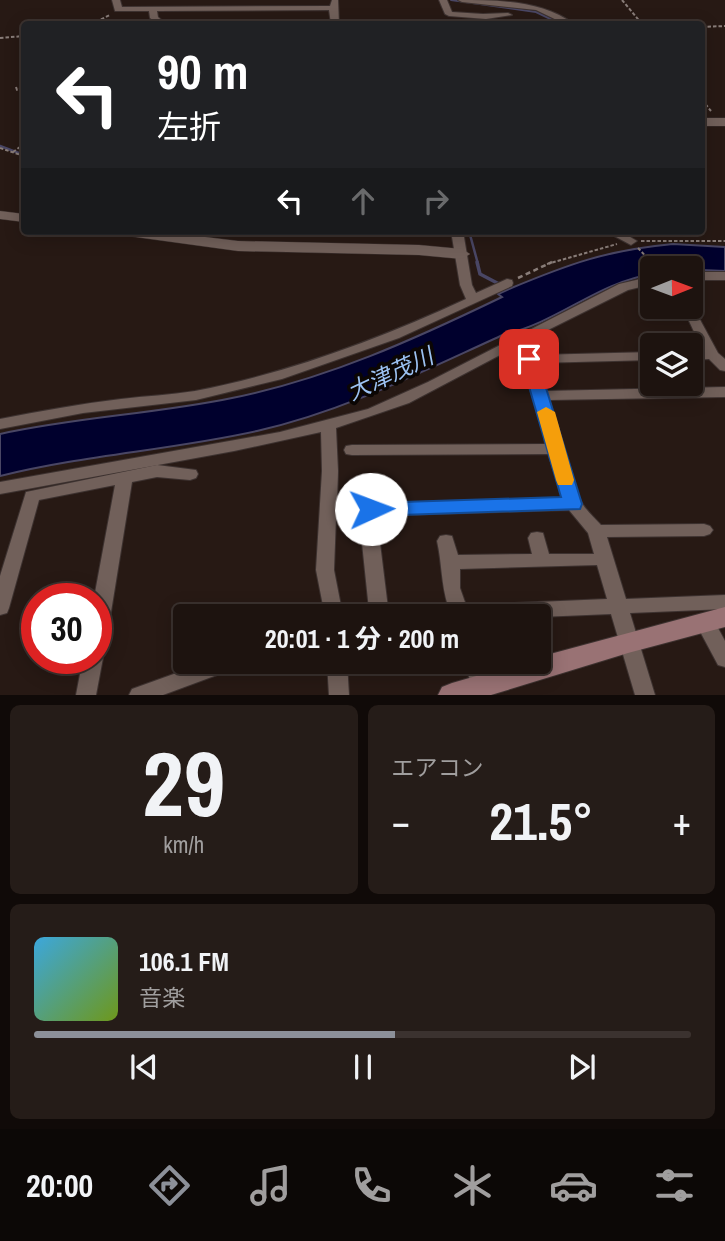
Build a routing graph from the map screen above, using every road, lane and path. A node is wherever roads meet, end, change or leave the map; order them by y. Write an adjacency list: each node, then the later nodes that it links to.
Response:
1 (443, 0): 11 (street)
2 (461, 0): 9 (street)
3 (540, 0): 9 (street)
4 (622, 0): 15 (path)
5 (117, 4): 8 (street); 12 (path)
6 (162, 4): 7 (street); 8 (street)
7 (334, 4)
8 (153, 9): 13 (street)
9 (548, 11): 14 (street)
10 (508, 15): 11 (street)
11 (487, 18)
12 (95, 21)
13 (158, 21)
14 (565, 21)
15 (640, 21)
16 (725, 26): 17 (path)
17 (705, 27)
18 (21, 36): 19 (path)
19 (0, 38)
20 (16, 87): 21 (path)
21 (21, 88)
22 (705, 122): 23 (street)
23 (725, 122)
24 (21, 146): 26 (path)
25 (0, 148): 26 (path)
26 (12, 152): 27 (path)
27 (21, 155)
28 (0, 215): 29 (street)
29 (21, 218)
30 (152, 235): 35 (street)
31 (458, 235): 35 (street)
32 (619, 235): 34 (street)
33 (725, 241): 34 (path)
34 (632, 242): 36 (path); 39 (path)
35 (462, 254): 41 (street)
36 (645, 256)
37 (704, 276): 38 (street)
38 (725, 276)
39 (507, 283): 41 (street)
40 (640, 283): 43 (street)
41 (472, 299): 51 (street)
42 (694, 319): 45 (street)
43 (525, 337): 47 (street); 54 (street)
44 (703, 355): 45 (street)
45 (712, 355): 48 (street)
46 (640, 356): 47 (street)
47 (529, 359): 50 (street)
48 (725, 367)
49 (725, 392): 50 (street)
50 (540, 396): 55 (street)
51 (111, 405): 52 (street); 53 (street)
52 (0, 416)
53 (0, 424)
54 (328, 425): 59 (street); 63 (street)
55 (554, 449): 56 (street); 61 (street)
56 (362, 454)
57 (190, 474): 58 (street)
58 (124, 478): 72 (street); 78 (street)
59 (0, 488)
60 (372, 491): 62 (street)
61 (573, 504): 62 (street); 64 (street)
62 (371, 509): 63 (street)
63 (328, 510): 74 (street)
64 (596, 531): 65 (street); 77 (street)
65 (695, 534)
66 (537, 538): 70 (street)
67 (446, 541): 71 (street)
68 (371, 543): 75 (street)
69 (592, 560): 70 (street)
70 (542, 561): 71 (street)
71 (450, 562): 76 (street)
72 (106, 583)
73 (725, 602): 77 (street)
74 (332, 604)
75 (376, 604)
76 (457, 604)
77 (618, 606): 79 (street); 81 (street)
78 (0, 608)
79 (551, 610)
80 (715, 620): 81 (main road); 83 (street)
81 (628, 642): 82 (main road); 92 (street)
82 (551, 658)
83 (725, 659)
84 (90, 674): 88 (street)
85 (196, 674): 89 (street)
86 (338, 674): 90 (street)
87 (478, 674): 91 (main road)
88 (86, 695)
89 (139, 695)
90 (339, 695)
91 (452, 695)
92 (645, 695)

